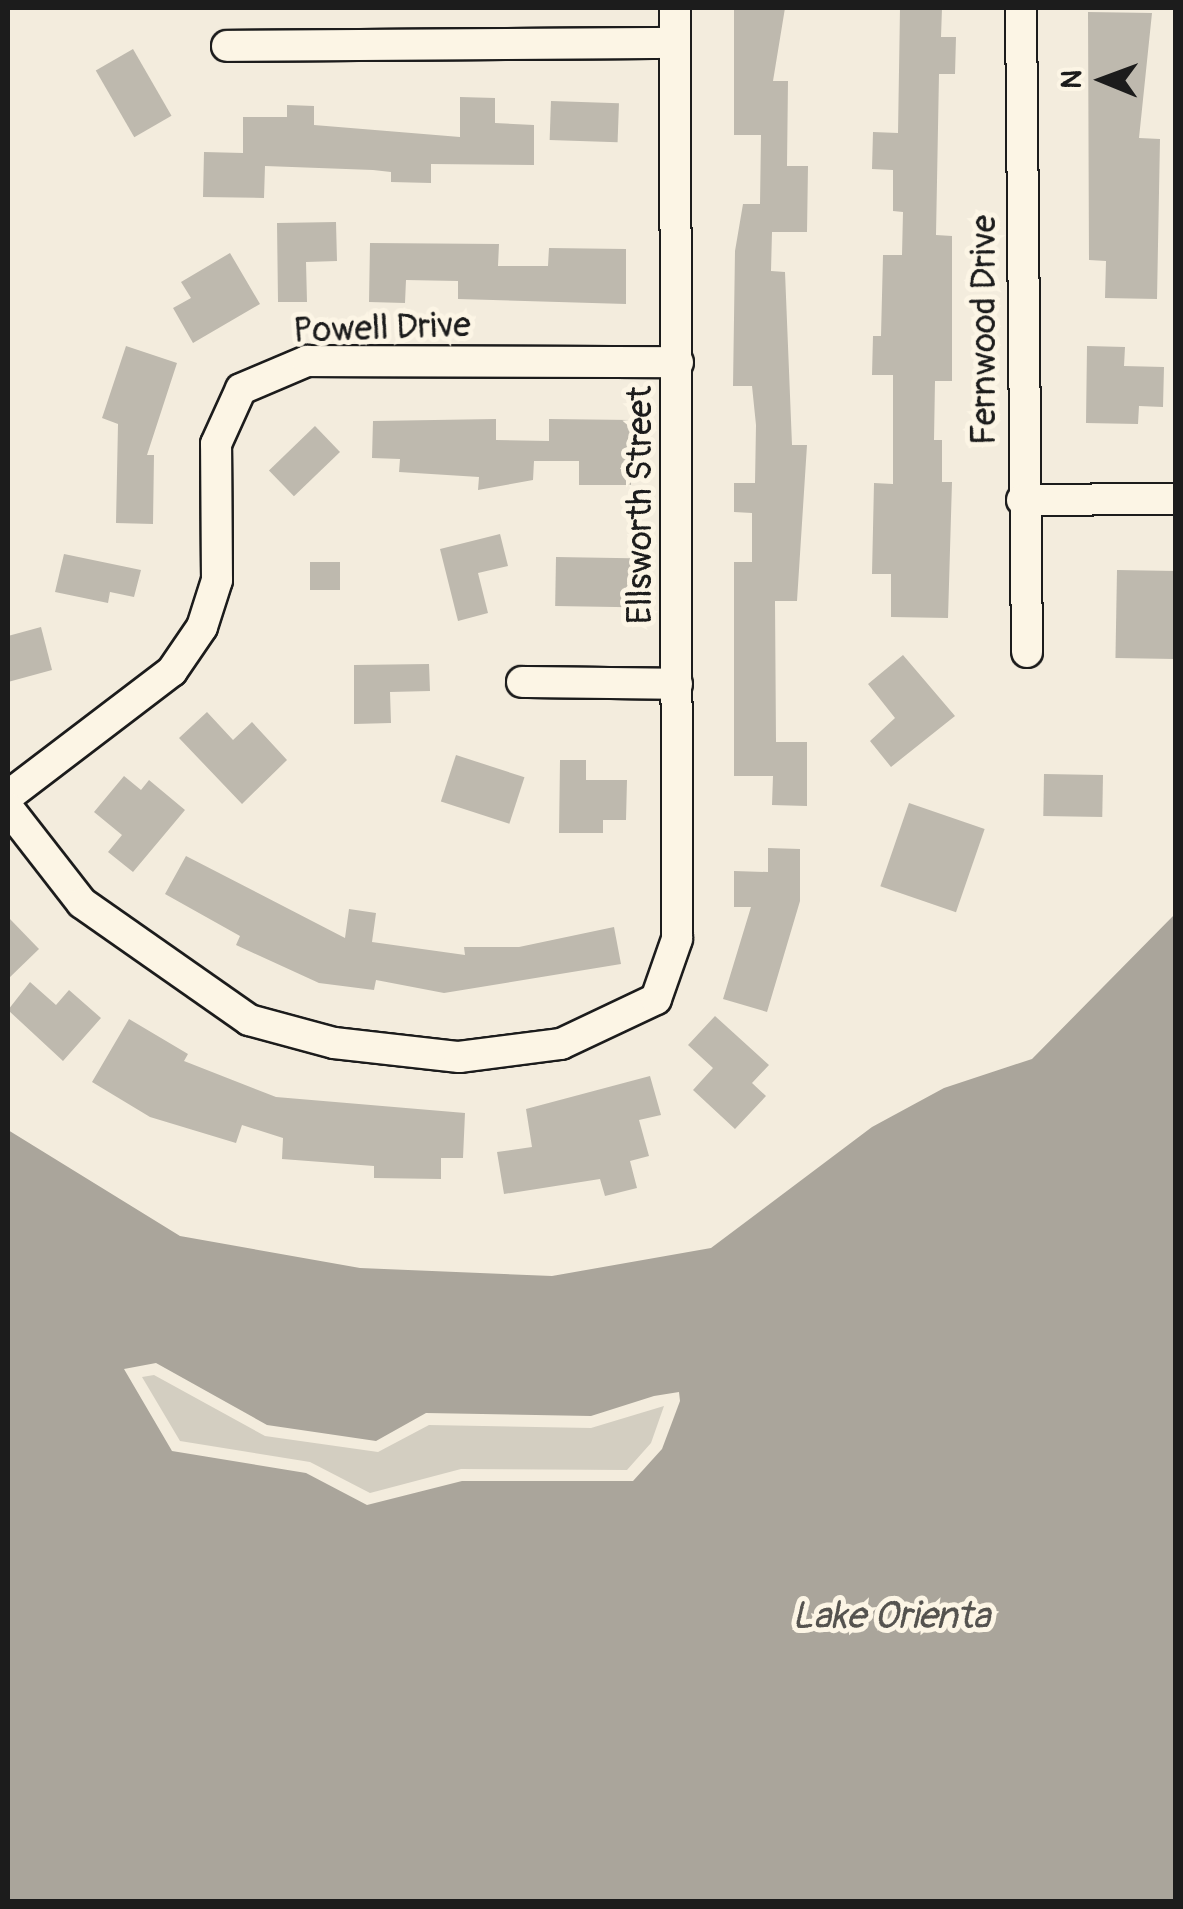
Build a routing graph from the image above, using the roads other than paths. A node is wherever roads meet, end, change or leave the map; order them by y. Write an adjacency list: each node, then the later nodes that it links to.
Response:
1 (675, 8): 3 (street, Ellsworth Street)
2 (1022, 8): 7 (street, Fernwood Drive)
3 (675, 43): 4 (street); 5 (street, Ellsworth Street)
4 (227, 46)
5 (678, 362): 10 (street, Ellsworth Street); 11 (street, Powell Drive)
6 (1176, 499): 7 (street)
7 (1022, 500): 8 (street, Fernwood Drive)
8 (1027, 652)
9 (522, 682): 10 (street)
10 (677, 684): 12 (street, Ellsworth Street)
11 (8, 796)
12 (8, 808)

